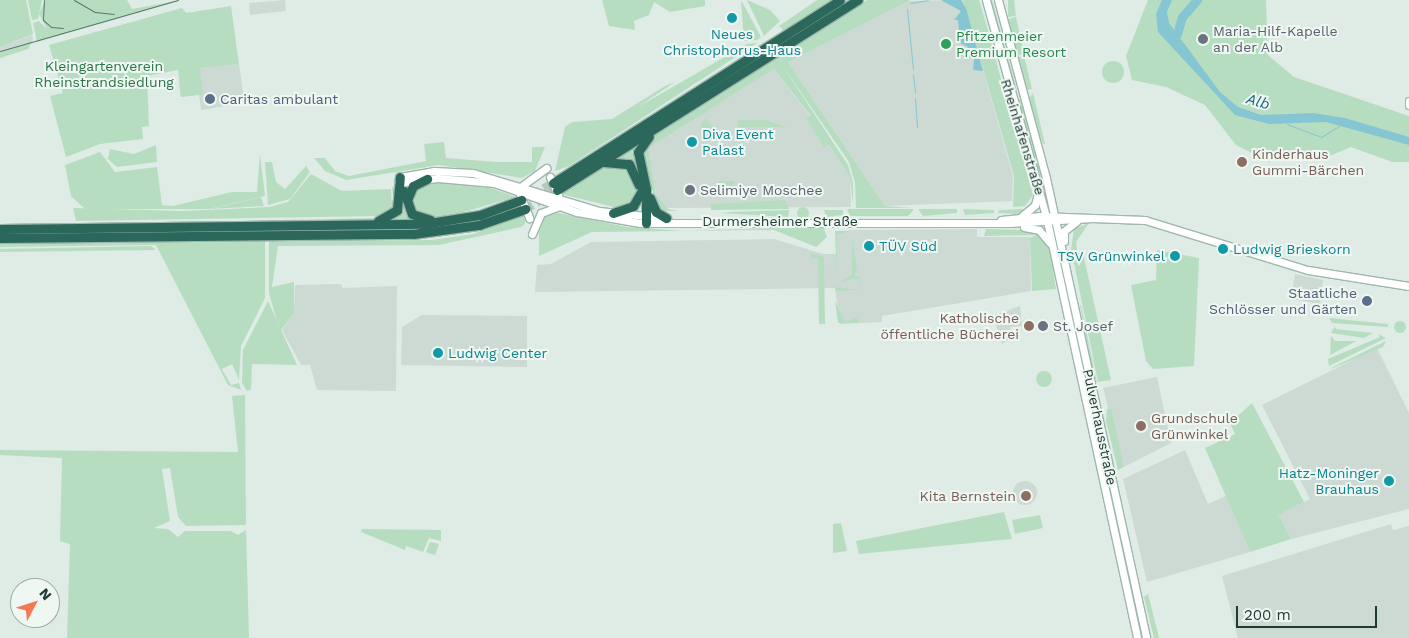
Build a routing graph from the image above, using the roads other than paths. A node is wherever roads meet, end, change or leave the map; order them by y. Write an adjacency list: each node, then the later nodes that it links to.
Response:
1 (840, 0): 13 (highway)
2 (858, 0): 7 (highway)
3 (986, 0): 10 (street, Rheinhafenstraße)
4 (998, 0): 26 (street, Rheinhafenstraße)
5 (1409, 101): 6 (street)
6 (1409, 105)
7 (678, 113): 8 (highway); 16 (highway)
8 (602, 162): 13 (highway); 16 (highway)
9 (546, 168): 14 (street)
10 (1035, 176): 21 (street); 25 (street, Rheinhafenstraße)
11 (427, 179): 12 (street, Durmersheimer Straße); 15 (street, Durmersheimer Straße); 18 (highway)
12 (401, 181): 14 (street, Durmersheimer Straße); 18 (highway); 33 (highway)
13 (553, 183): 19 (street)
14 (523, 185): 17 (street, Durmersheimer Straße)
15 (513, 189): 17 (street, Durmersheimer Straße); 22 (street)
16 (644, 190): 20 (highway); 23 (highway); 27 (highway)
17 (539, 195): 19 (street, Durmersheimer Straße)
18 (406, 203): 31 (highway)
19 (563, 204): 20 (street, Durmersheimer Straße); 27 (street, Durmersheimer Straße); 35 (street)
20 (613, 213): 27 (street, Durmersheimer Straße)
21 (1021, 217): 25 (street, Durmersheimer Straße); 28 (street, Durmersheimer Straße)
22 (529, 218)
23 (666, 218): 27 (street, Durmersheimer Straße); 30 (street, Durmersheimer Straße)
24 (1093, 218): 26 (street, Durmersheimer Straße); 29 (street, Durmersheimer Straße); 39 (street, Durmersheimer Straße)
25 (1047, 219): 26 (street, Durmersheimer Straße); 32 (street, Durmersheimer Straße); 37 (street, Pulverhausstraße)
26 (1056, 219): 29 (street, Durmersheimer Straße); 38 (street, Pulverhausstraße)
27 (643, 220): 30 (street, Durmersheimer Straße)
28 (1001, 220): 30 (street, Durmersheimer Straße); 32 (street, Durmersheimer Straße)
29 (1077, 221): 38 (street)
30 (680, 222)
31 (438, 223): 33 (highway); 36 (highway)
32 (1010, 223): 37 (street)
33 (345, 226): 34 (highway)
34 (0, 229)
35 (532, 234)
36 (0, 238)
37 (1053, 247): 40 (street, Pulverhausstraße)
38 (1066, 269): 41 (street, Pulverhausstraße)
39 (1409, 286)
40 (1137, 638)
41 (1146, 638)

